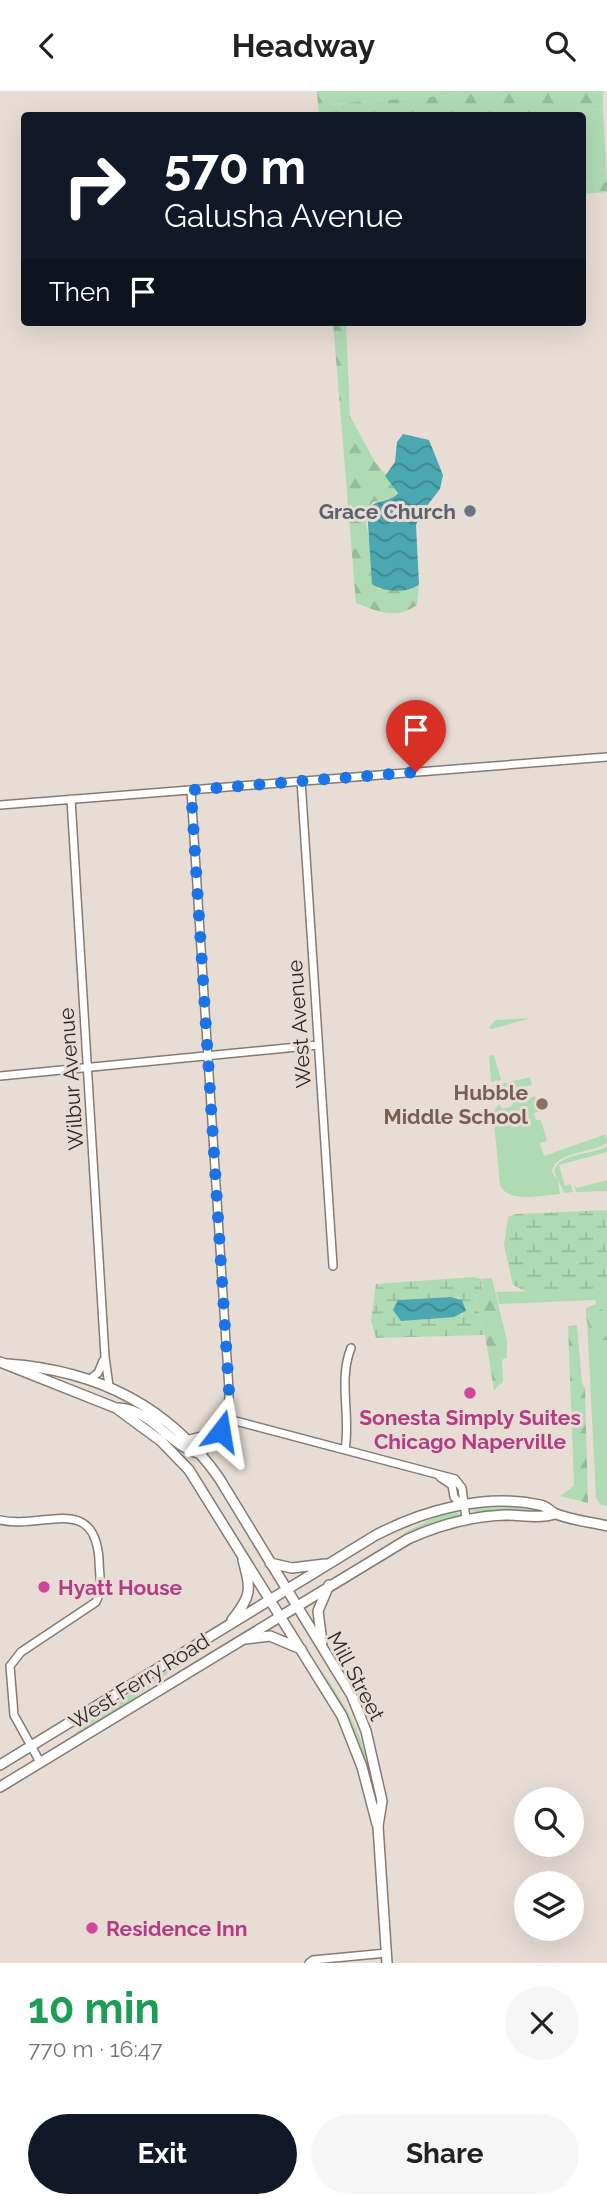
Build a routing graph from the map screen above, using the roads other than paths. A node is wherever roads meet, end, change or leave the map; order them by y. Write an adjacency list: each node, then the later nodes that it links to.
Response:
1 (607, 757): 2 (street)
2 (302, 781): 3 (street); 6 (street, West Avenue)
3 (191, 790): 4 (street); 7 (street)
4 (71, 799): 5 (street); 8 (street, Wilbur Avenue)
5 (0, 805)
6 (318, 1045): 7 (street); 10 (street, West Avenue)
7 (206, 1055): 8 (street); 17 (street)
8 (88, 1067): 9 (street); 12 (street, Wilbur Avenue)
9 (0, 1076)
10 (333, 1266)
11 (351, 1348): 19 (street)
12 (105, 1357): 14 (street); 15 (street, Wilbur Avenue)
13 (3, 1363): 14 (main road); 16 (main road)
14 (90, 1379): 15 (main road)
15 (109, 1386): 18 (main road)
16 (116, 1408): 20 (main road); 26 (main road, Mill Street)
17 (226, 1421): 18 (street); 19 (street); 20 (street)
18 (186, 1440): 20 (main road)
19 (345, 1450): 21 (street)
20 (201, 1454): 27 (main road, Mill Street)
21 (462, 1506): 22 (main road, West Ferry Road); 23 (street); 28 (main road, West Ferry Road)
22 (555, 1514): 23 (main road, West Ferry Road); 25 (main road)
23 (466, 1519): 29 (main road, West Ferry Road)
24 (0, 1520): 38 (street)
25 (607, 1526)
26 (241, 1551): 31 (main road, Mill Street); 34 (main road)
27 (270, 1563): 28 (main road); 30 (main road, Mill Street)
28 (330, 1563): 30 (main road, West Ferry Road)
29 (329, 1585): 32 (main road, West Ferry Road); 37 (main road)
30 (287, 1590): 31 (main road, West Ferry Road); 32 (main road, Mill Street)
31 (271, 1599): 33 (main road, Mill Street); 34 (main road, West Ferry Road)
32 (296, 1605): 33 (main road, West Ferry Road); 37 (main road, Mill Street)
33 (281, 1615): 35 (main road, West Ferry Road); 36 (main road, Mill Street)
34 (228, 1626): 38 (main road, West Ferry Road)
35 (240, 1640): 36 (main road); 39 (main road, West Ferry Road)
36 (302, 1650): 42 (main road, Mill Street)
37 (324, 1650): 42 (main road, Mill Street)
38 (31, 1747): 39 (street); 40 (main road, West Ferry Road)
39 (40, 1762): 41 (main road, West Ferry Road)
40 (0, 1766)
41 (0, 1787)
42 (377, 1826): 43 (main road, Mill Street)
43 (387, 1958): 44 (street)
44 (309, 1963)

